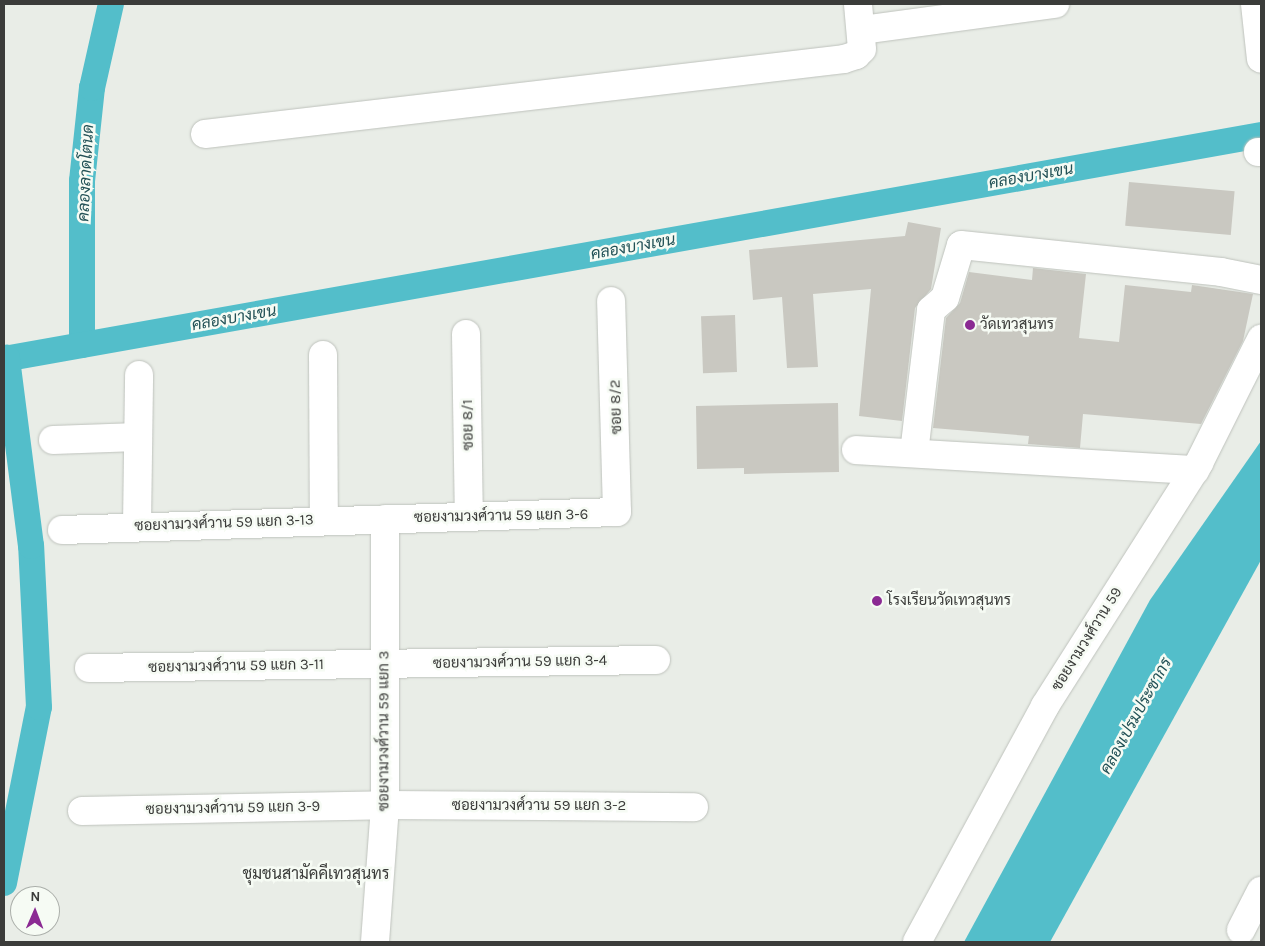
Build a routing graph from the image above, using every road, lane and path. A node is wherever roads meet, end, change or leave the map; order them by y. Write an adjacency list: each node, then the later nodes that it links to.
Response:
1 (1055, 4): 3 (street)
2 (1255, 4): 4 (street)
3 (860, 17): 5 (street)
4 (1261, 59)
5 (205, 134)
6 (1261, 280): 15 (street)
7 (612, 301): 17 (street, ซอย 8/2)
8 (466, 334): 18 (street, ซอย 8/1)
9 (1261, 339): 16 (street, ซอยงามวงศ์วาน 59)
10 (324, 355): 20 (street)
11 (139, 375): 12 (street)
12 (138, 437): 13 (street); 21 (street)
13 (53, 440)
14 (856, 450): 15 (street)
15 (914, 453): 16 (street)
16 (1195, 470): 32 (street, ซอยงามวงศ์วาน 59)
17 (617, 512): 18 (street, ซอยงามวงศ์วาน 59 แยก 3-6)
18 (469, 516): 19 (street, ซอยงามวงศ์วาน 59 แยก 3-6)
19 (385, 519): 20 (street, ซอยงามวงศ์วาน 59 แยก 3-13); 24 (street, ซอยงามวงศ์วาน 59 แยก 3)
20 (324, 520): 21 (street, ซอยงามวงศ์วาน 59 แยก 3-13)
21 (137, 525): 22 (street, ซอยงามวงศ์วาน 59 แยก 3-13)
22 (62, 530)
23 (656, 660): 24 (street, ซอยงามวงศ์วาน 59 แยก 3-4)
24 (383, 664): 25 (street, ซอยงามวงศ์วาน 59 แยก 3-11); 26 (street, ซอยงามวงศ์วาน 59 แยก 3)
25 (89, 668)
26 (385, 805): 27 (street, ซอยงามวงศ์วาน 59 แยก 3-2); 28 (street, ซอยงามวงศ์วาน 59 แยก 3-9); 31 (street, ซอยงามวงศ์วาน 59 แยก 3)
27 (694, 807)
28 (82, 810)
29 (1261, 891): 30 (street)
30 (1241, 930)
31 (375, 942)
32 (917, 942)

